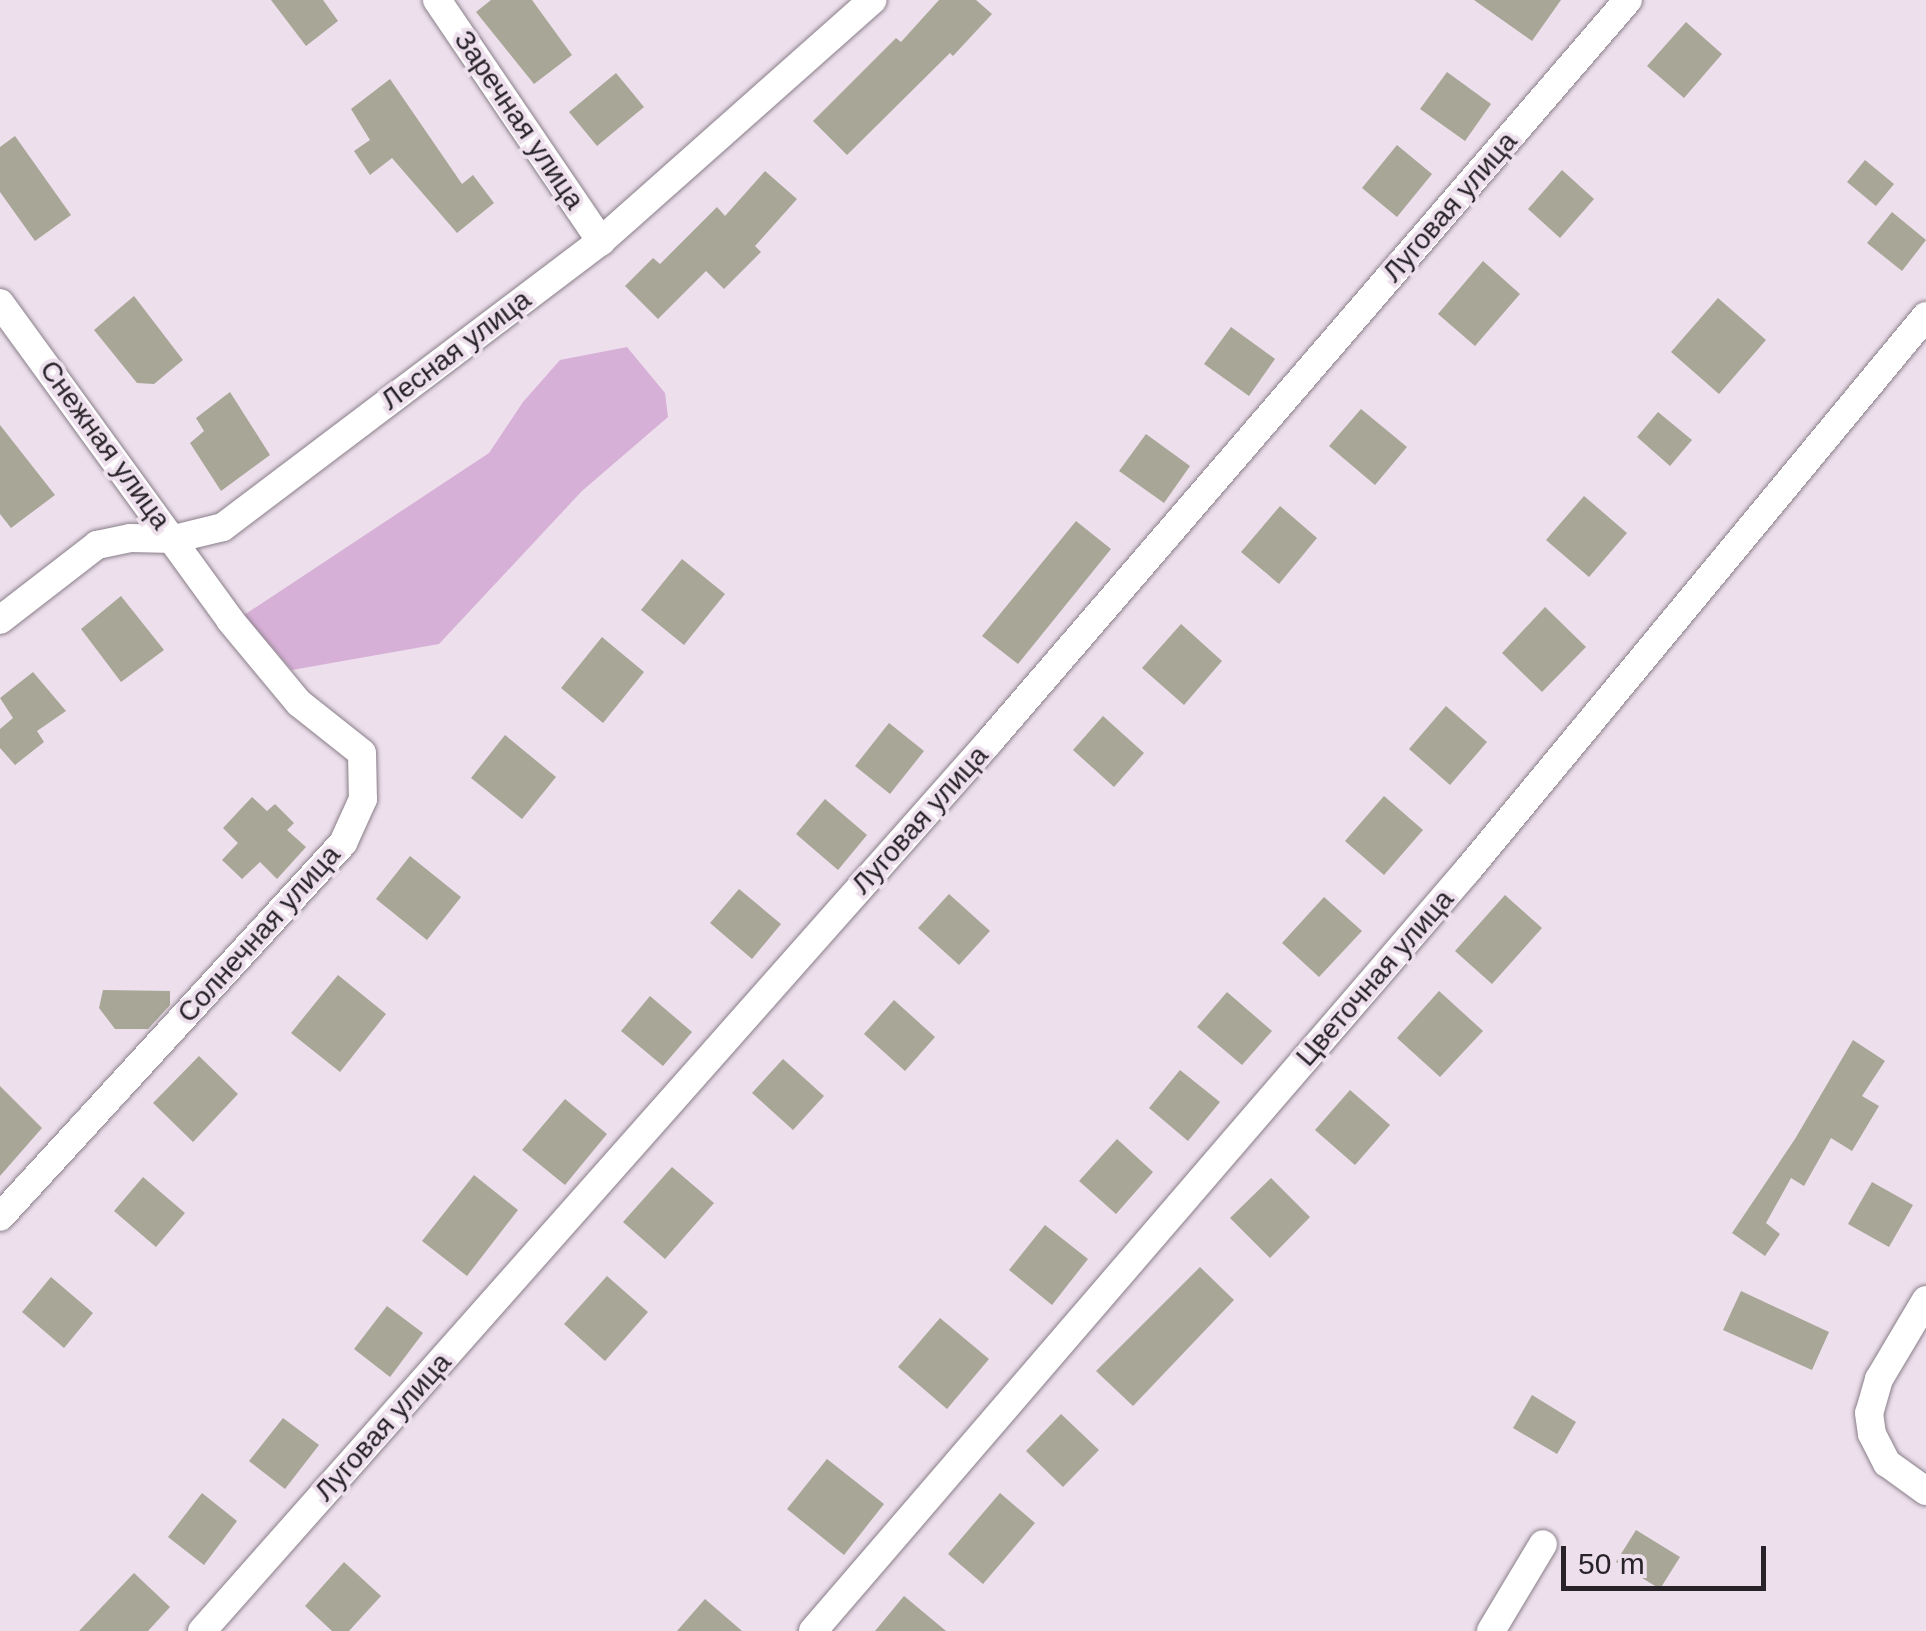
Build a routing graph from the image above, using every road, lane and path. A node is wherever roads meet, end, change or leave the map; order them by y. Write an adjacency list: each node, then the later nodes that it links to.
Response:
1 (437, 0): 4 (street, Заречная улица)
2 (872, 0): 4 (street, Лесная улица)
3 (1628, 0): 13 (street, Луговая улица)
4 (600, 240): 7 (street, Лесная улица)
5 (0, 303): 7 (street, Снежная улица)
6 (1926, 316): 14 (street, Цветочная улица)
7 (174, 539): 8 (street, Лесная улица); 9 (street, Солнечная улица)
8 (0, 620)
9 (0, 1217)
10 (1926, 1300): 11 (street)
11 (1926, 1492)
12 (1542, 1544): 15 (street)
13 (202, 1631)
14 (813, 1631)
15 (1491, 1631)

